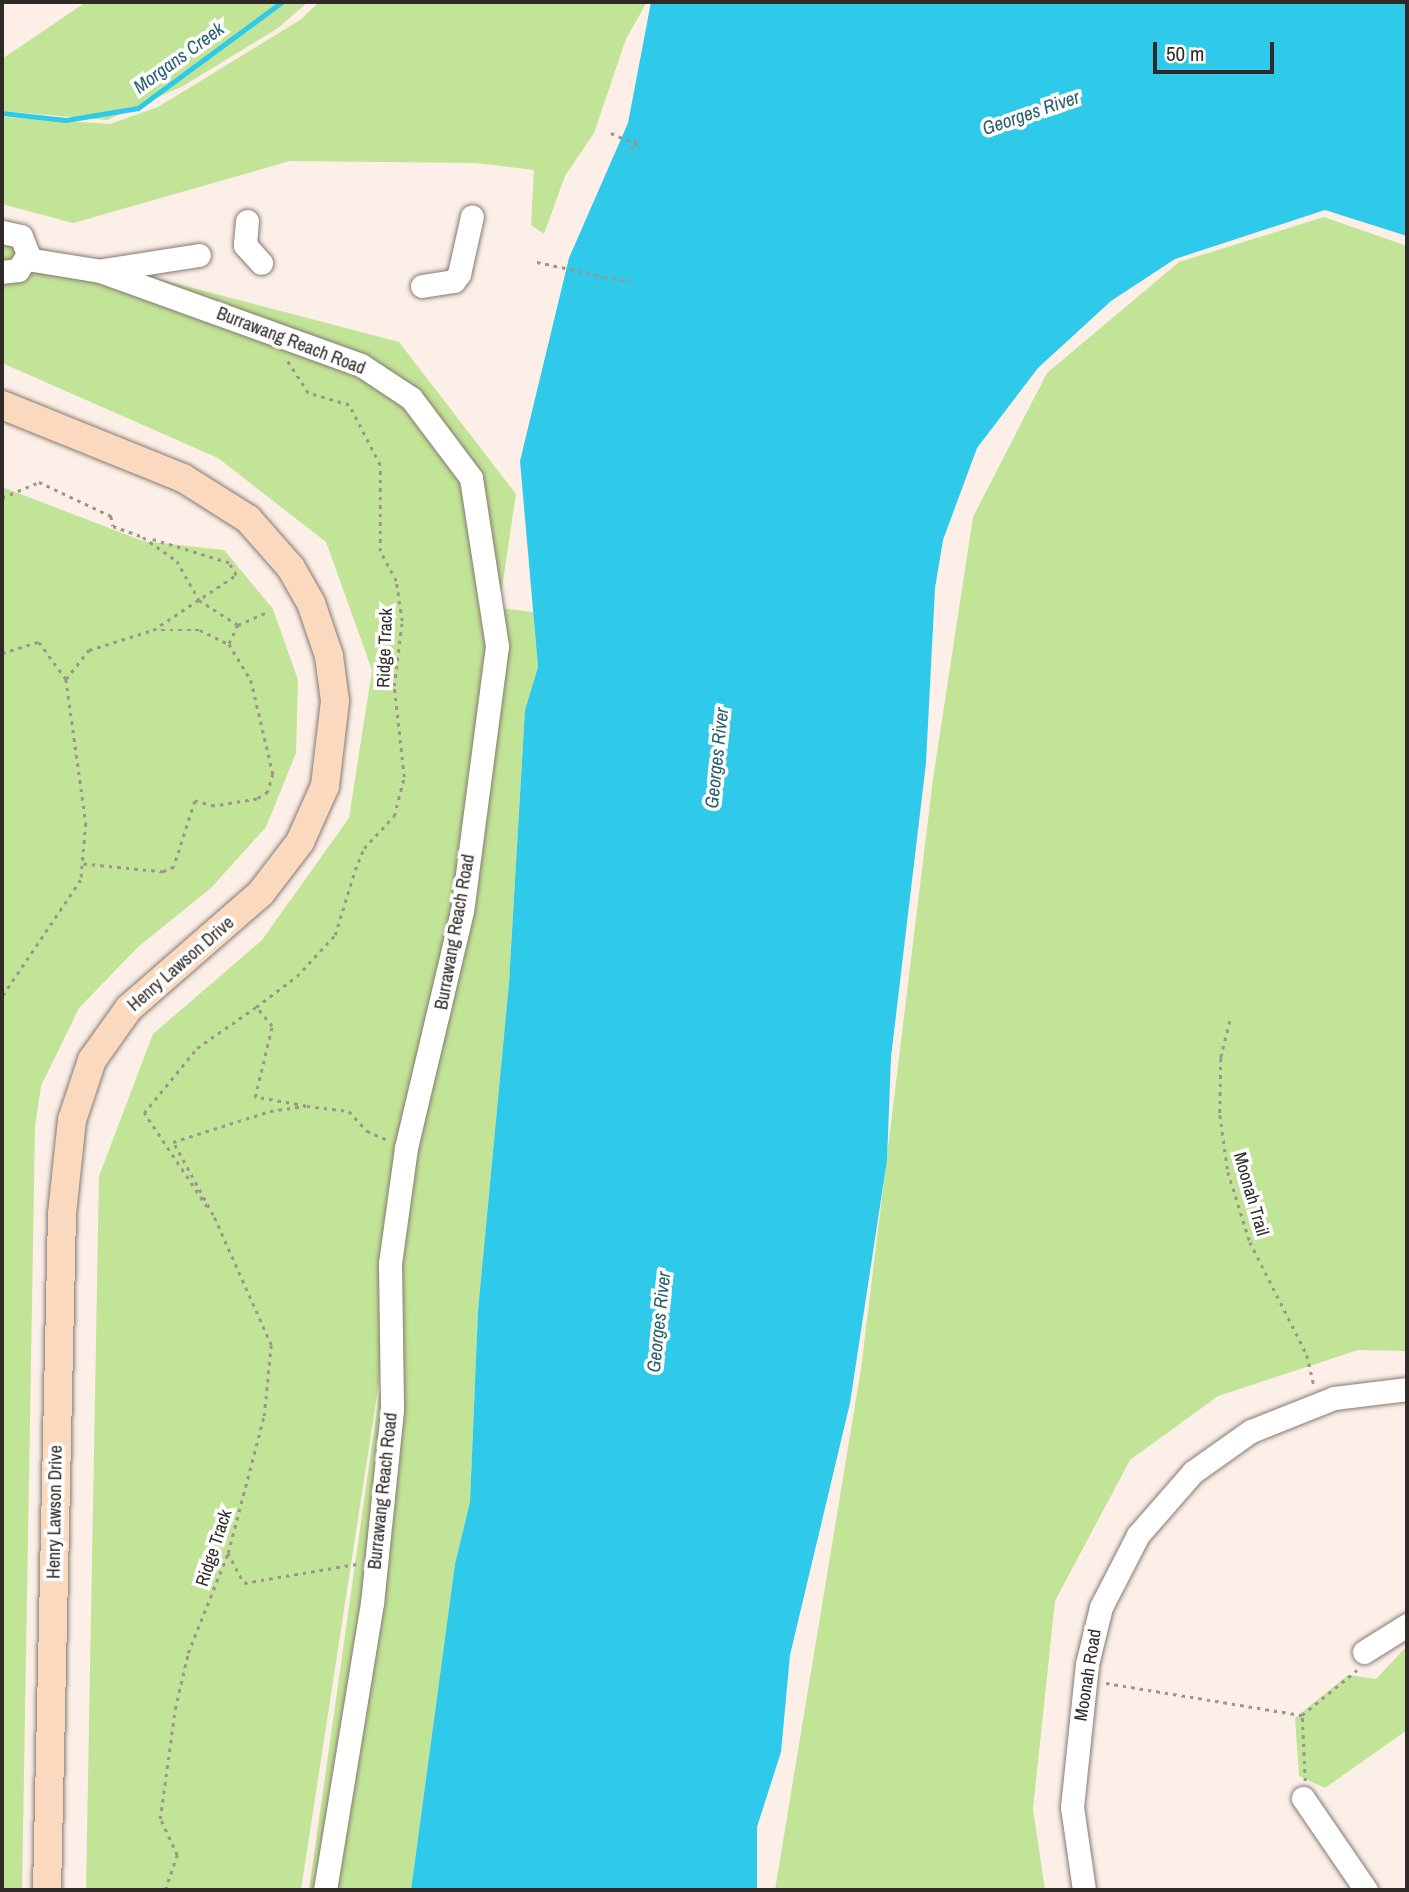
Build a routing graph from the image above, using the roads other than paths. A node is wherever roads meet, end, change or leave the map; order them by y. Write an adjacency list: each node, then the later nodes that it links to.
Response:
1 (472, 216): 9 (street)
2 (247, 221): 6 (street)
3 (2, 232): 5 (street)
4 (199, 255): 7 (street)
5 (27, 258): 7 (street, Burrawang Reach Road); 8 (street)
6 (261, 263)
7 (100, 271): 16 (street, Burrawang Reach Road)
8 (2, 272)
9 (422, 286)
10 (2, 405): 15 (main road, Henry Lawson Drive)
11 (1407, 1389): 17 (street, Moonah Road)
12 (1407, 1625): 13 (street)
13 (1364, 1652)
14 (1303, 1798): 18 (street)
15 (47, 1890)
16 (325, 1890)
17 (1084, 1890)
18 (1366, 1890)

